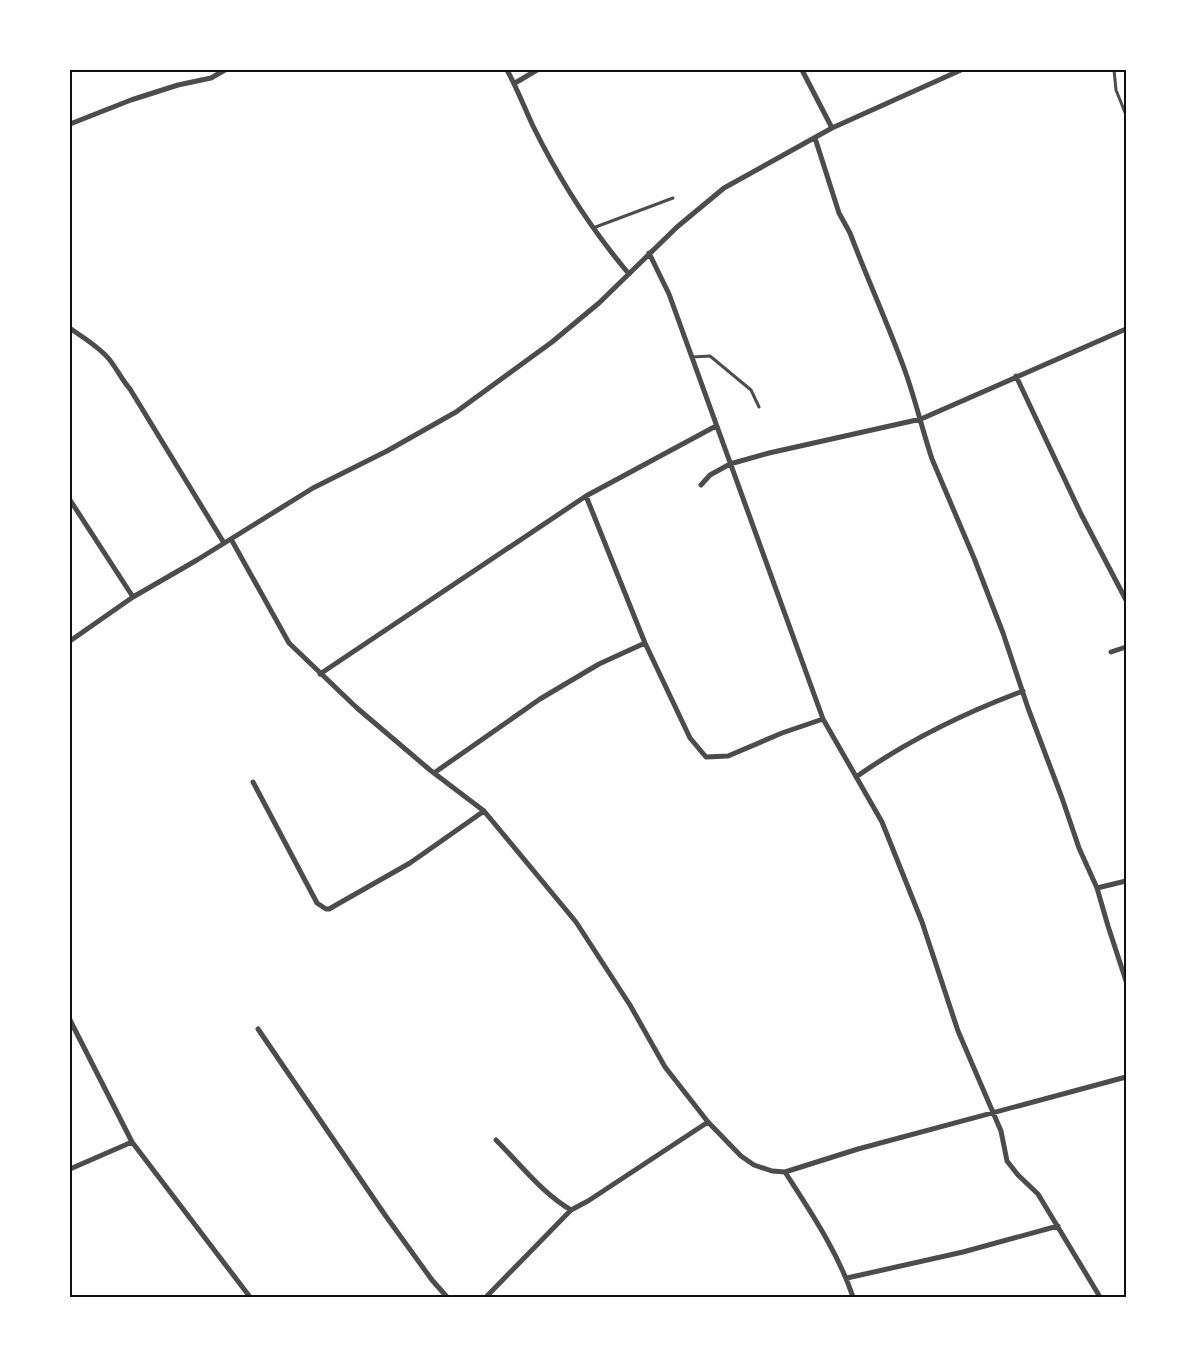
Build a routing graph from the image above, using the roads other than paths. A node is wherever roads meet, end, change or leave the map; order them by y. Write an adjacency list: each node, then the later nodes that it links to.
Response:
1 (225, 70): 9 (street)
2 (507, 70): 7 (street)
3 (537, 70): 7 (street)
4 (802, 70): 10 (street)
5 (961, 70): 10 (street)
6 (1114, 70): 8 (lane)
7 (515, 83): 13 (street)
8 (1126, 115)
9 (70, 124)
10 (832, 128): 11 (street)
11 (815, 138): 14 (street); 21 (street)
12 (673, 198): 13 (lane)
13 (593, 228): 15 (street)
14 (649, 253): 15 (street); 18 (street)
15 (629, 274): 27 (street)
16 (1126, 328): 19 (street)
17 (71, 329): 28 (street)
18 (692, 358): 20 (lane); 22 (street)
19 (1016, 376): 21 (street); 30 (street)
20 (759, 407)
21 (921, 419): 23 (street); 36 (street)
22 (716, 426): 23 (street); 25 (street)
23 (730, 464): 24 (street); 37 (street)
24 (701, 485)
25 (586, 496): 32 (street); 35 (street)
26 (70, 500): 29 (street)
27 (231, 539): 28 (street); 35 (street)
28 (224, 543): 29 (street)
29 (133, 597): 31 (street)
30 (1126, 600)
31 (70, 641)
32 (645, 643): 37 (street); 38 (street)
33 (1126, 647): 34 (street)
34 (1111, 652)
35 (320, 674): 38 (street)
36 (1023, 691): 39 (street); 43 (street)
37 (823, 719): 39 (street)
38 (434, 773): 41 (street)
39 (856, 778): 48 (street)
40 (253, 782): 41 (street)
41 (484, 811): 49 (street)
42 (1126, 881): 43 (street)
43 (1097, 888): 44 (street)
44 (1126, 981)
45 (70, 1020): 51 (street)
46 (258, 1029): 58 (street)
47 (1126, 1077): 48 (street)
48 (994, 1112): 53 (street); 55 (street)
49 (708, 1122): 53 (street); 54 (street)
50 (496, 1140): 54 (street)
51 (132, 1142): 52 (street); 57 (street)
52 (70, 1168)
53 (785, 1172): 56 (street)
54 (571, 1210): 59 (street)
55 (1058, 1226): 56 (street); 61 (street)
56 (847, 1278): 60 (street)
57 (250, 1297)
58 (447, 1297)
59 (486, 1297)
60 (853, 1297)
61 (1100, 1297)

